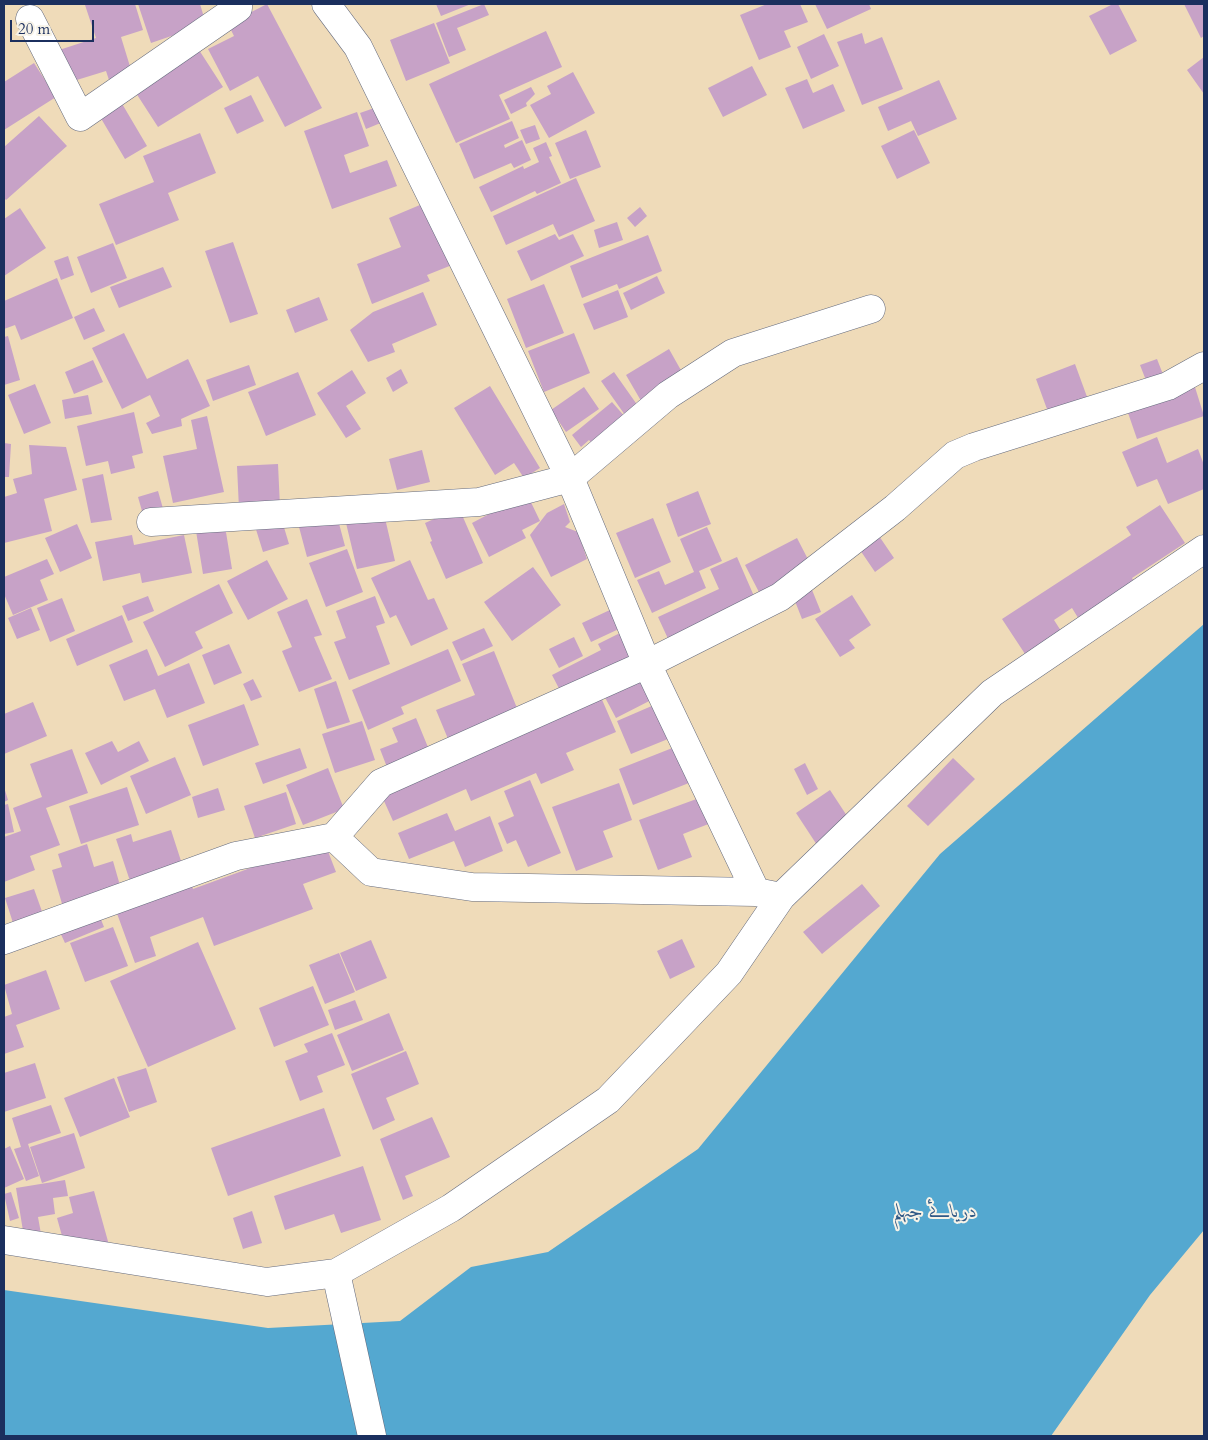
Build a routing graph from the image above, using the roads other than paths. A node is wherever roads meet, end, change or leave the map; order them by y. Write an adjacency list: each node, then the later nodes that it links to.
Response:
1 (238, 4): 3 (street)
2 (326, 4): 6 (street)
3 (30, 19)
4 (870, 309): 6 (street)
5 (1204, 366): 9 (street)
6 (570, 478): 7 (street); 9 (street)
7 (151, 522)
8 (1204, 549): 11 (street)
9 (647, 664): 10 (street); 11 (street)
10 (334, 837): 11 (street); 12 (street)
11 (769, 894): 14 (street)
12 (4, 940)
13 (4, 1240): 14 (street)
14 (336, 1273): 15 (street)
15 (372, 1436)

